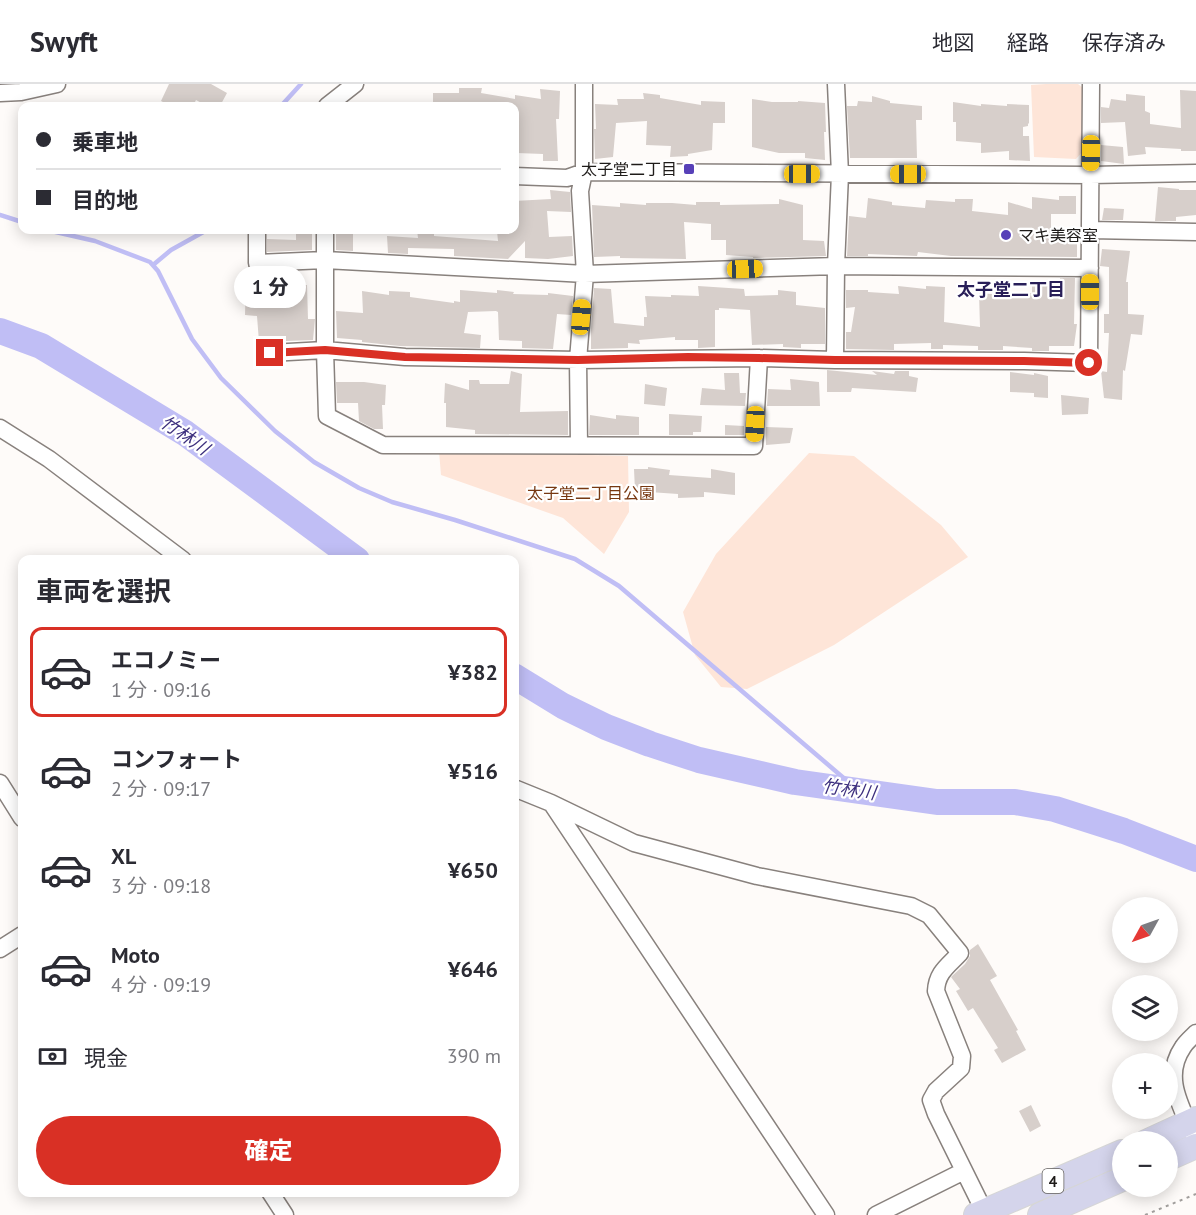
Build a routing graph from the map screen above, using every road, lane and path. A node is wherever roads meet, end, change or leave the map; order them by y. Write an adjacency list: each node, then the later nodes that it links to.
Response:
1 (57, 84): 6 (street)
2 (355, 84): 7 (street)
3 (584, 84): 8 (street)
4 (836, 84): 10 (street)
5 (1091, 84): 11 (street)
6 (0, 93)
7 (332, 102)
8 (584, 172): 10 (street); 12 (street); 20 (street)
9 (1196, 173): 11 (street)
10 (840, 174): 11 (street); 18 (street)
11 (1090, 175): 13 (street)
12 (519, 176)
13 (1090, 230): 14 (street); 19 (street)
14 (1196, 232)
15 (257, 234): 17 (street)
16 (325, 234): 17 (street)
17 (325, 260): 20 (street); 21 (street)
18 (836, 266): 19 (street); 20 (street); 25 (street)
19 (1090, 268): 25 (street)
20 (585, 274): 24 (street)
21 (325, 350): 22 (street); 24 (street); 27 (street)
22 (270, 353)
23 (759, 358): 24 (street); 25 (street); 27 (street)
24 (578, 360): 27 (street)
25 (835, 360)
26 (0, 428): 28 (street)
27 (579, 445)
28 (176, 555)
29 (0, 783): 32 (street)
30 (519, 790): 31 (street)
31 (551, 803): 41 (street); 47 (street)
32 (18, 812)
33 (18, 938): 34 (street)
34 (0, 950)
35 (1196, 1033): 36 (street)
36 (1193, 1128): 37 (highway)
37 (1178, 1132)
38 (1196, 1146): 39 (highway)
39 (1178, 1154)
40 (1112, 1156): 45 (highway, 4)
41 (964, 1171): 45 (street); 48 (street)
42 (1112, 1183): 49 (highway, 4)
43 (1196, 1194): 50 (path)
44 (273, 1197): 46 (street)
45 (982, 1214)
46 (285, 1215)
47 (826, 1215)
48 (876, 1215)
49 (1040, 1215)
50 (1145, 1215)

